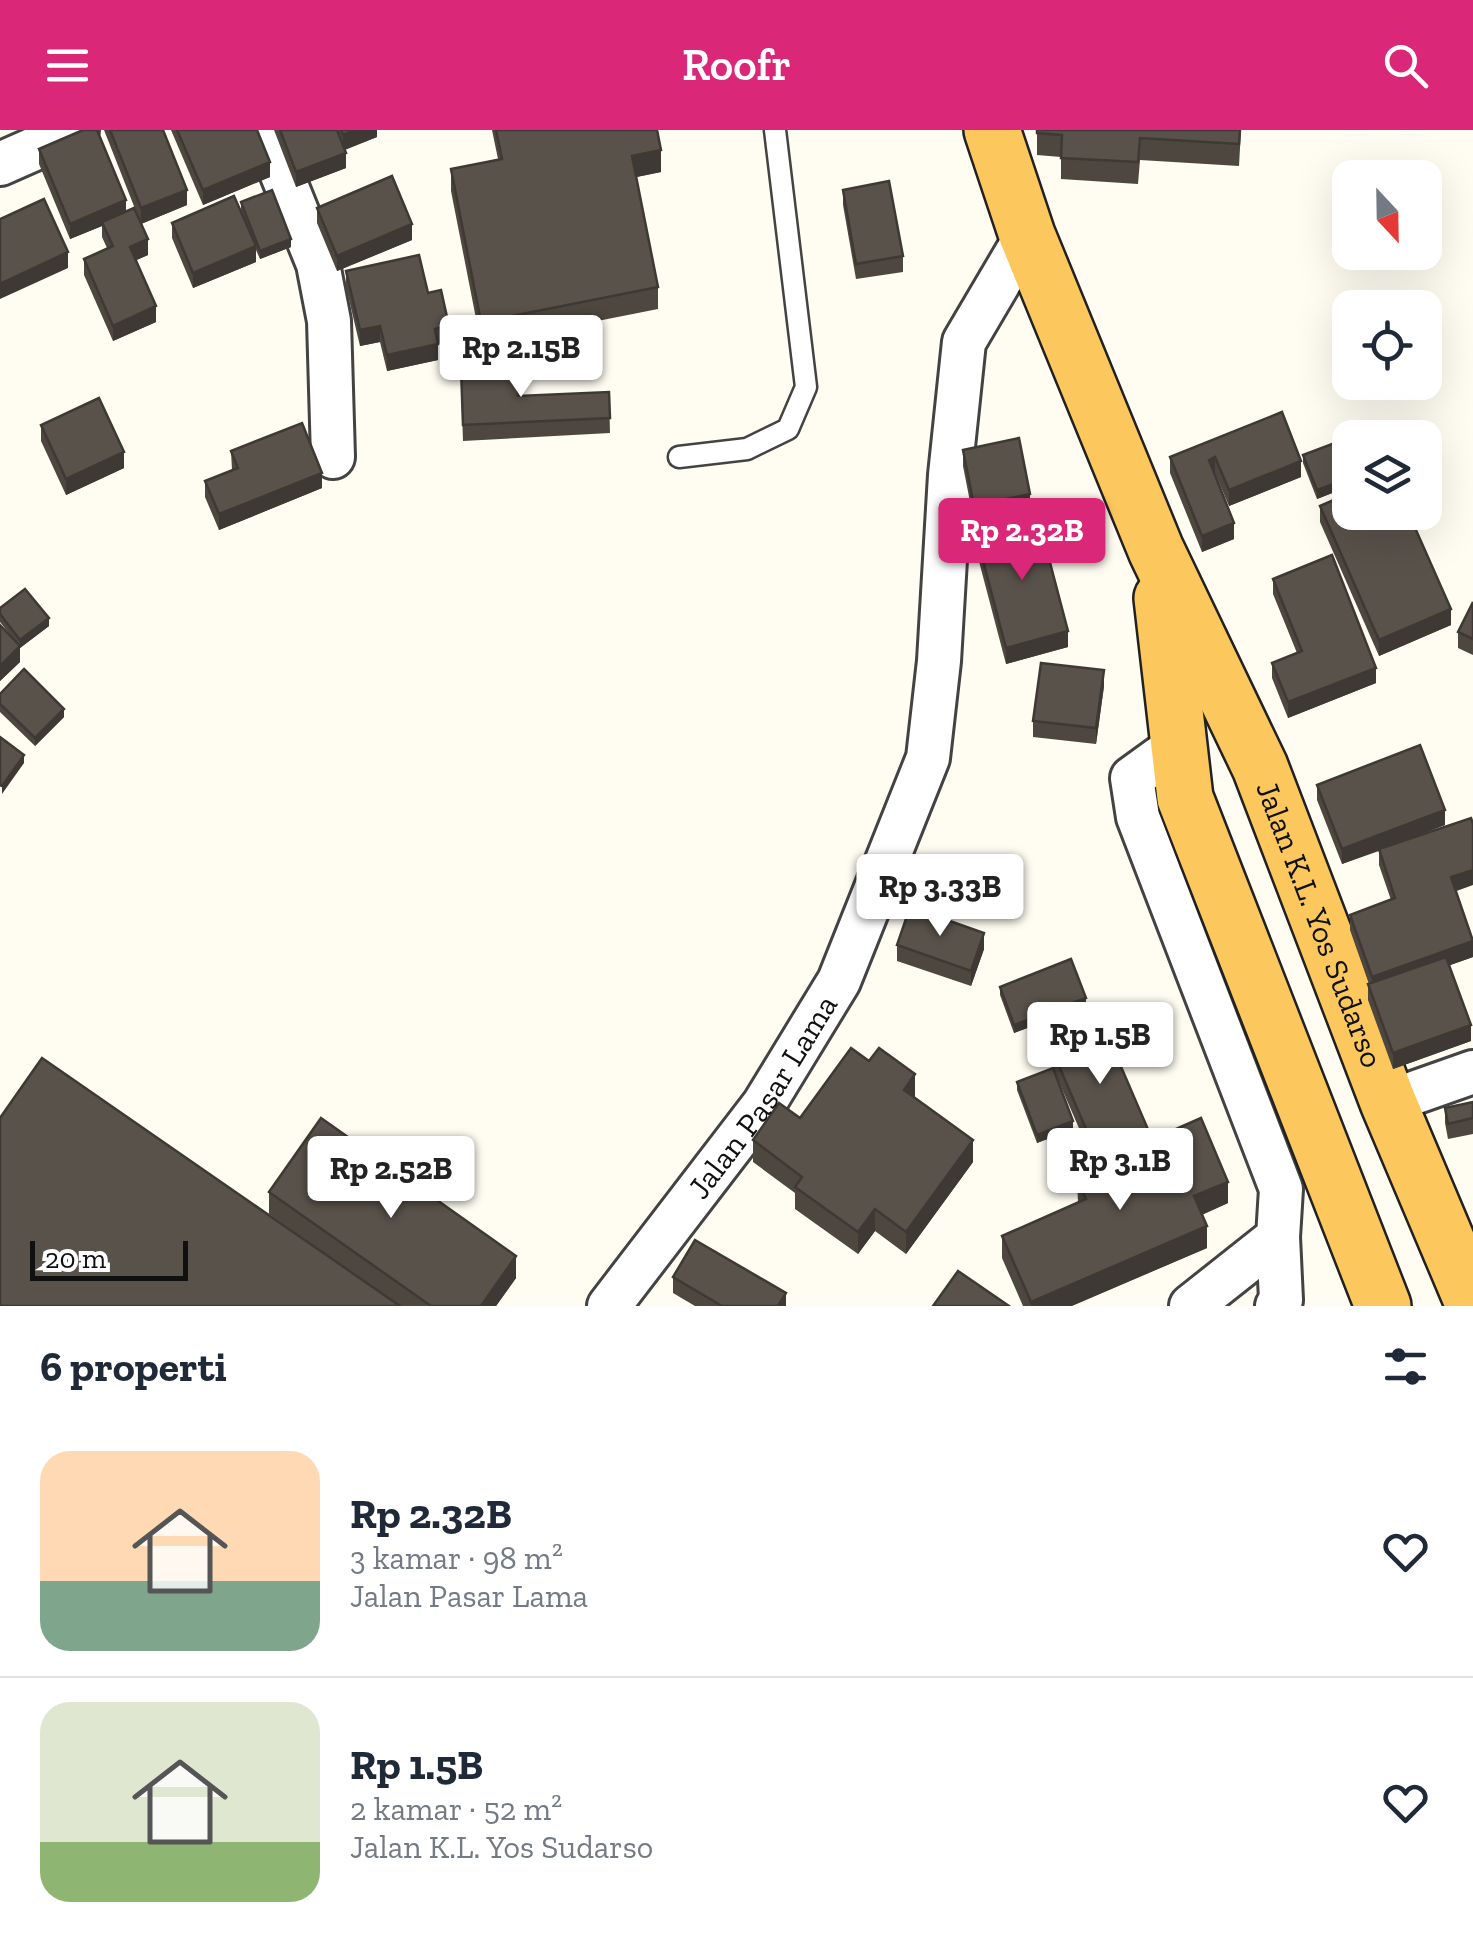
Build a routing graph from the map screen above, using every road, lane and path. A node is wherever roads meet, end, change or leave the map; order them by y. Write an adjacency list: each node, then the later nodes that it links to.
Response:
1 (76, 130): 5 (street)
2 (264, 130): 8 (street)
3 (775, 130): 7 (lane)
4 (992, 130): 6 (highway, Jalan K.L. Yos Sudarso)
5 (0, 164)
6 (1027, 236): 9 (highway, Jalan K.L. Yos Sudarso); 16 (street, Jalan Pasar Lama)
7 (679, 457)
8 (333, 458)
9 (1156, 550): 10 (highway, Jalan K.L. Yos Sudarso); 12 (highway, Jalan K.L. Yos Sudarso)
10 (1180, 744): 13 (street); 14 (highway, Jalan K.L. Yos Sudarso)
11 (1473, 1072): 12 (street)
12 (1388, 1102): 15 (highway, Jalan K.L. Yos Sudarso)
13 (1278, 1237): 17 (street); 18 (street)
14 (1379, 1295)
15 (1473, 1303)
16 (609, 1306)
17 (1191, 1306)
18 (1277, 1306)

